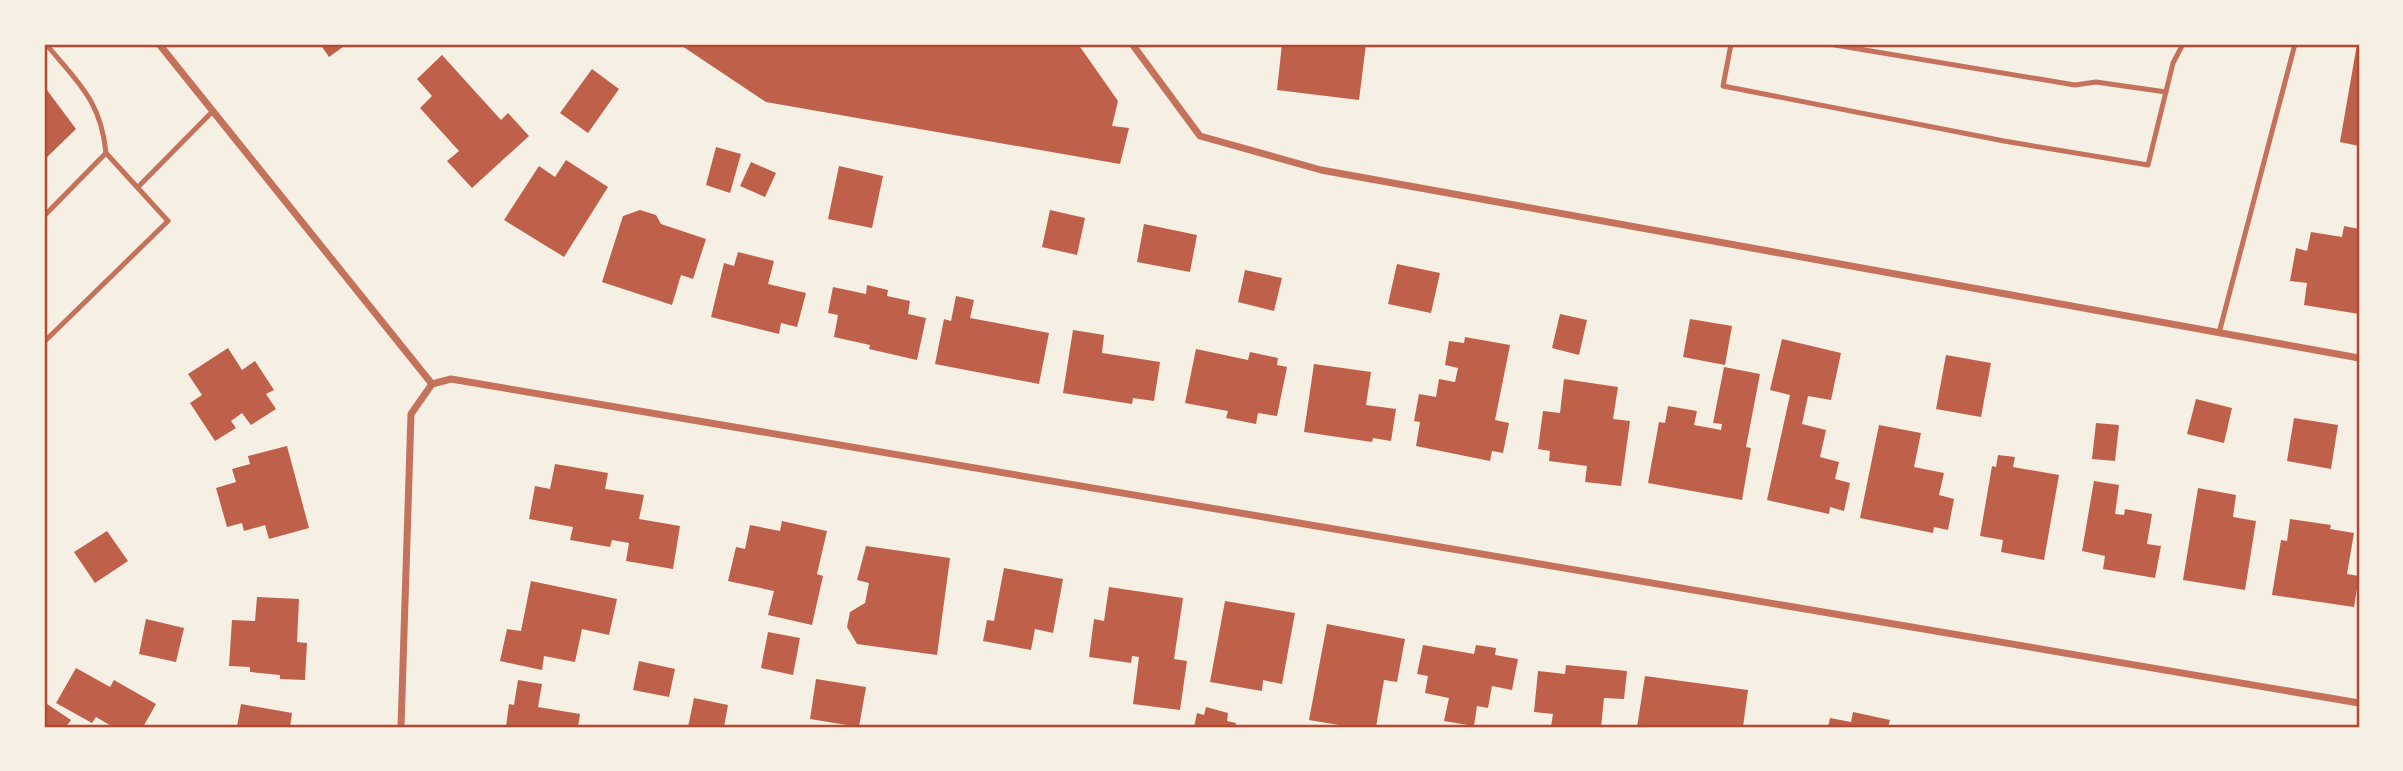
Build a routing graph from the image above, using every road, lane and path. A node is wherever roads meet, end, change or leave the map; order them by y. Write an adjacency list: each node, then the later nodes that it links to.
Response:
1 (46, 44): 10 (lane)
2 (159, 44): 9 (street)
3 (1132, 44): 13 (street)
4 (1731, 44): 8 (lane)
5 (1829, 44): 8 (lane)
6 (2183, 44): 8 (lane)
7 (2295, 44): 13 (lane)
8 (2166, 92)
9 (213, 111): 11 (lane); 16 (street)
10 (106, 153): 11 (lane); 12 (lane)
11 (138, 187): 14 (lane)
12 (44, 216)
13 (2219, 333): 15 (street)
14 (44, 342)
15 (2359, 358)
16 (432, 384): 17 (street); 18 (street)
17 (2359, 702)
18 (401, 727)

